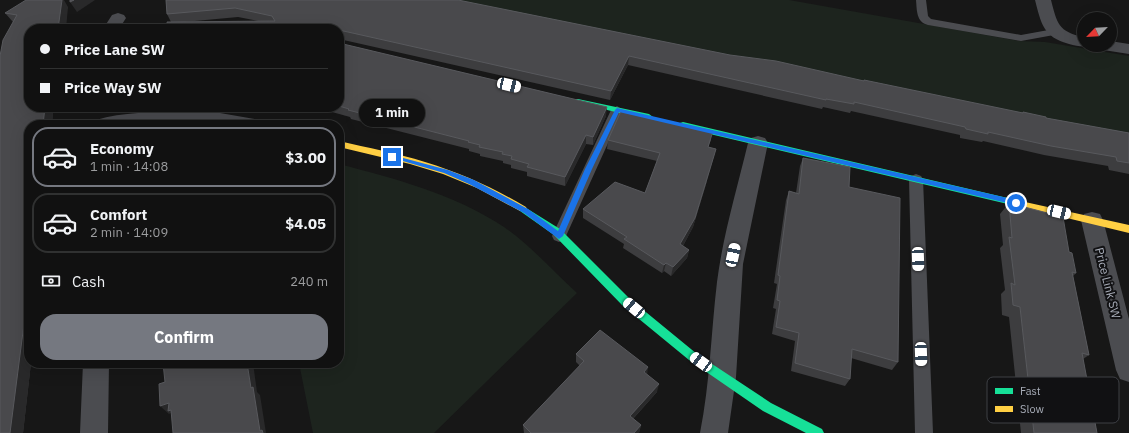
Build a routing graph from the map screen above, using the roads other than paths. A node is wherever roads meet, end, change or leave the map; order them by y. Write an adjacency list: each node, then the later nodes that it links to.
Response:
1 (921, 0): 3 (lane)
2 (1042, 0): 3 (street)
3 (1054, 32): 4 (street)
4 (1077, 40)
5 (1117, 47): 6 (street)
6 (1129, 49)
7 (571, 99): 8 (street)
8 (617, 110): 11 (street); 18 (lane)
9 (103, 119): 10 (street)
10 (221, 120)
11 (662, 120)
12 (676, 124): 13 (street)
13 (758, 143): 15 (street); 21 (street)
14 (344, 145): 18 (street)
15 (916, 179): 16 (street); 25 (lane)
16 (1092, 220): 17 (street); 20 (street, Price Link SW)
17 (1129, 229)
18 (559, 236): 21 (street)
19 (96, 368): 22 (street)
20 (1129, 370)
21 (723, 378): 23 (street); 24 (street)
22 (94, 433)
23 (714, 433)
24 (818, 433)
25 (924, 433)

